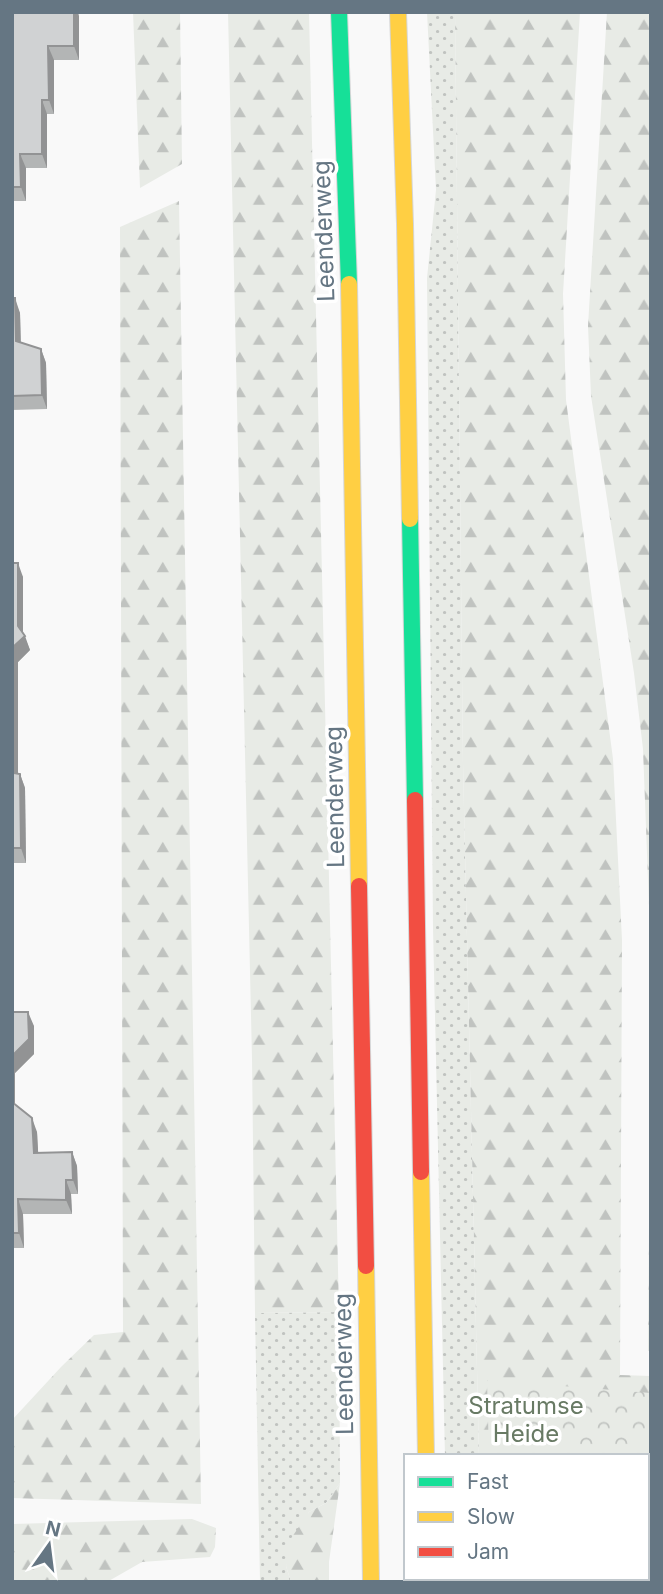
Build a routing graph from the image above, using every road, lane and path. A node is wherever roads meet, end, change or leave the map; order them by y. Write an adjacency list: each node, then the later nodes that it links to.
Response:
1 (339, 12): 4 (main road, Leenderweg)
2 (398, 12): 3 (main road)
3 (426, 1454)
4 (371, 1582)

